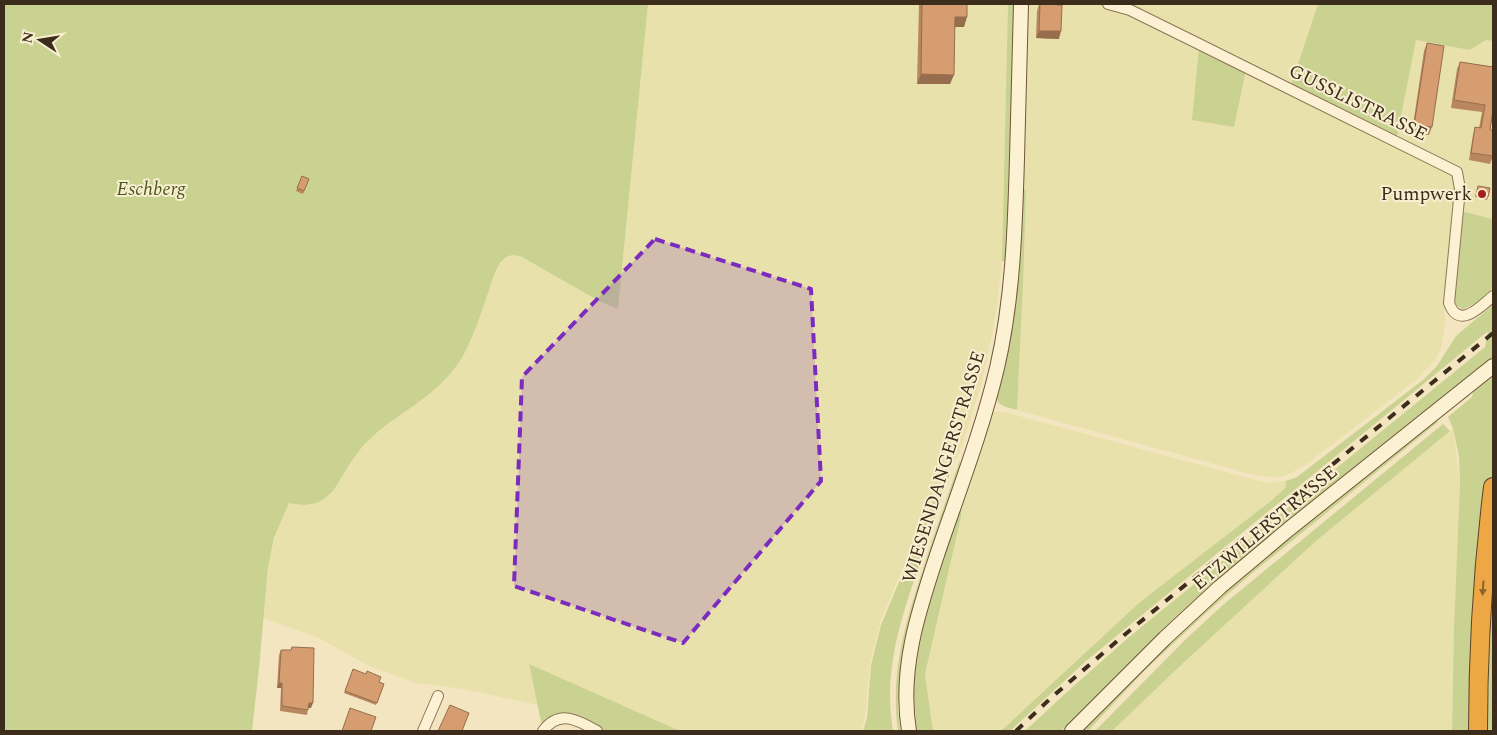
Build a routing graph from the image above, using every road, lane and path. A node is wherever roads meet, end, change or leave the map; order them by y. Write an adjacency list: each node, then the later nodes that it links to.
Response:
1 (1021, 4): 10 (main road, WIESENDANGERSTRASSE)
2 (1108, 4): 3 (street, GUSSLISTRASSE)
3 (1493, 296)
4 (1493, 366): 11 (main road, ETZWILERSTRASSE)
5 (1493, 487): 12 (highway, one-way to 12)
6 (438, 696): 7 (street)
7 (423, 731)
8 (543, 731): 9 (street)
9 (597, 731)
10 (908, 731)
11 (1072, 731)
12 (1478, 731)

